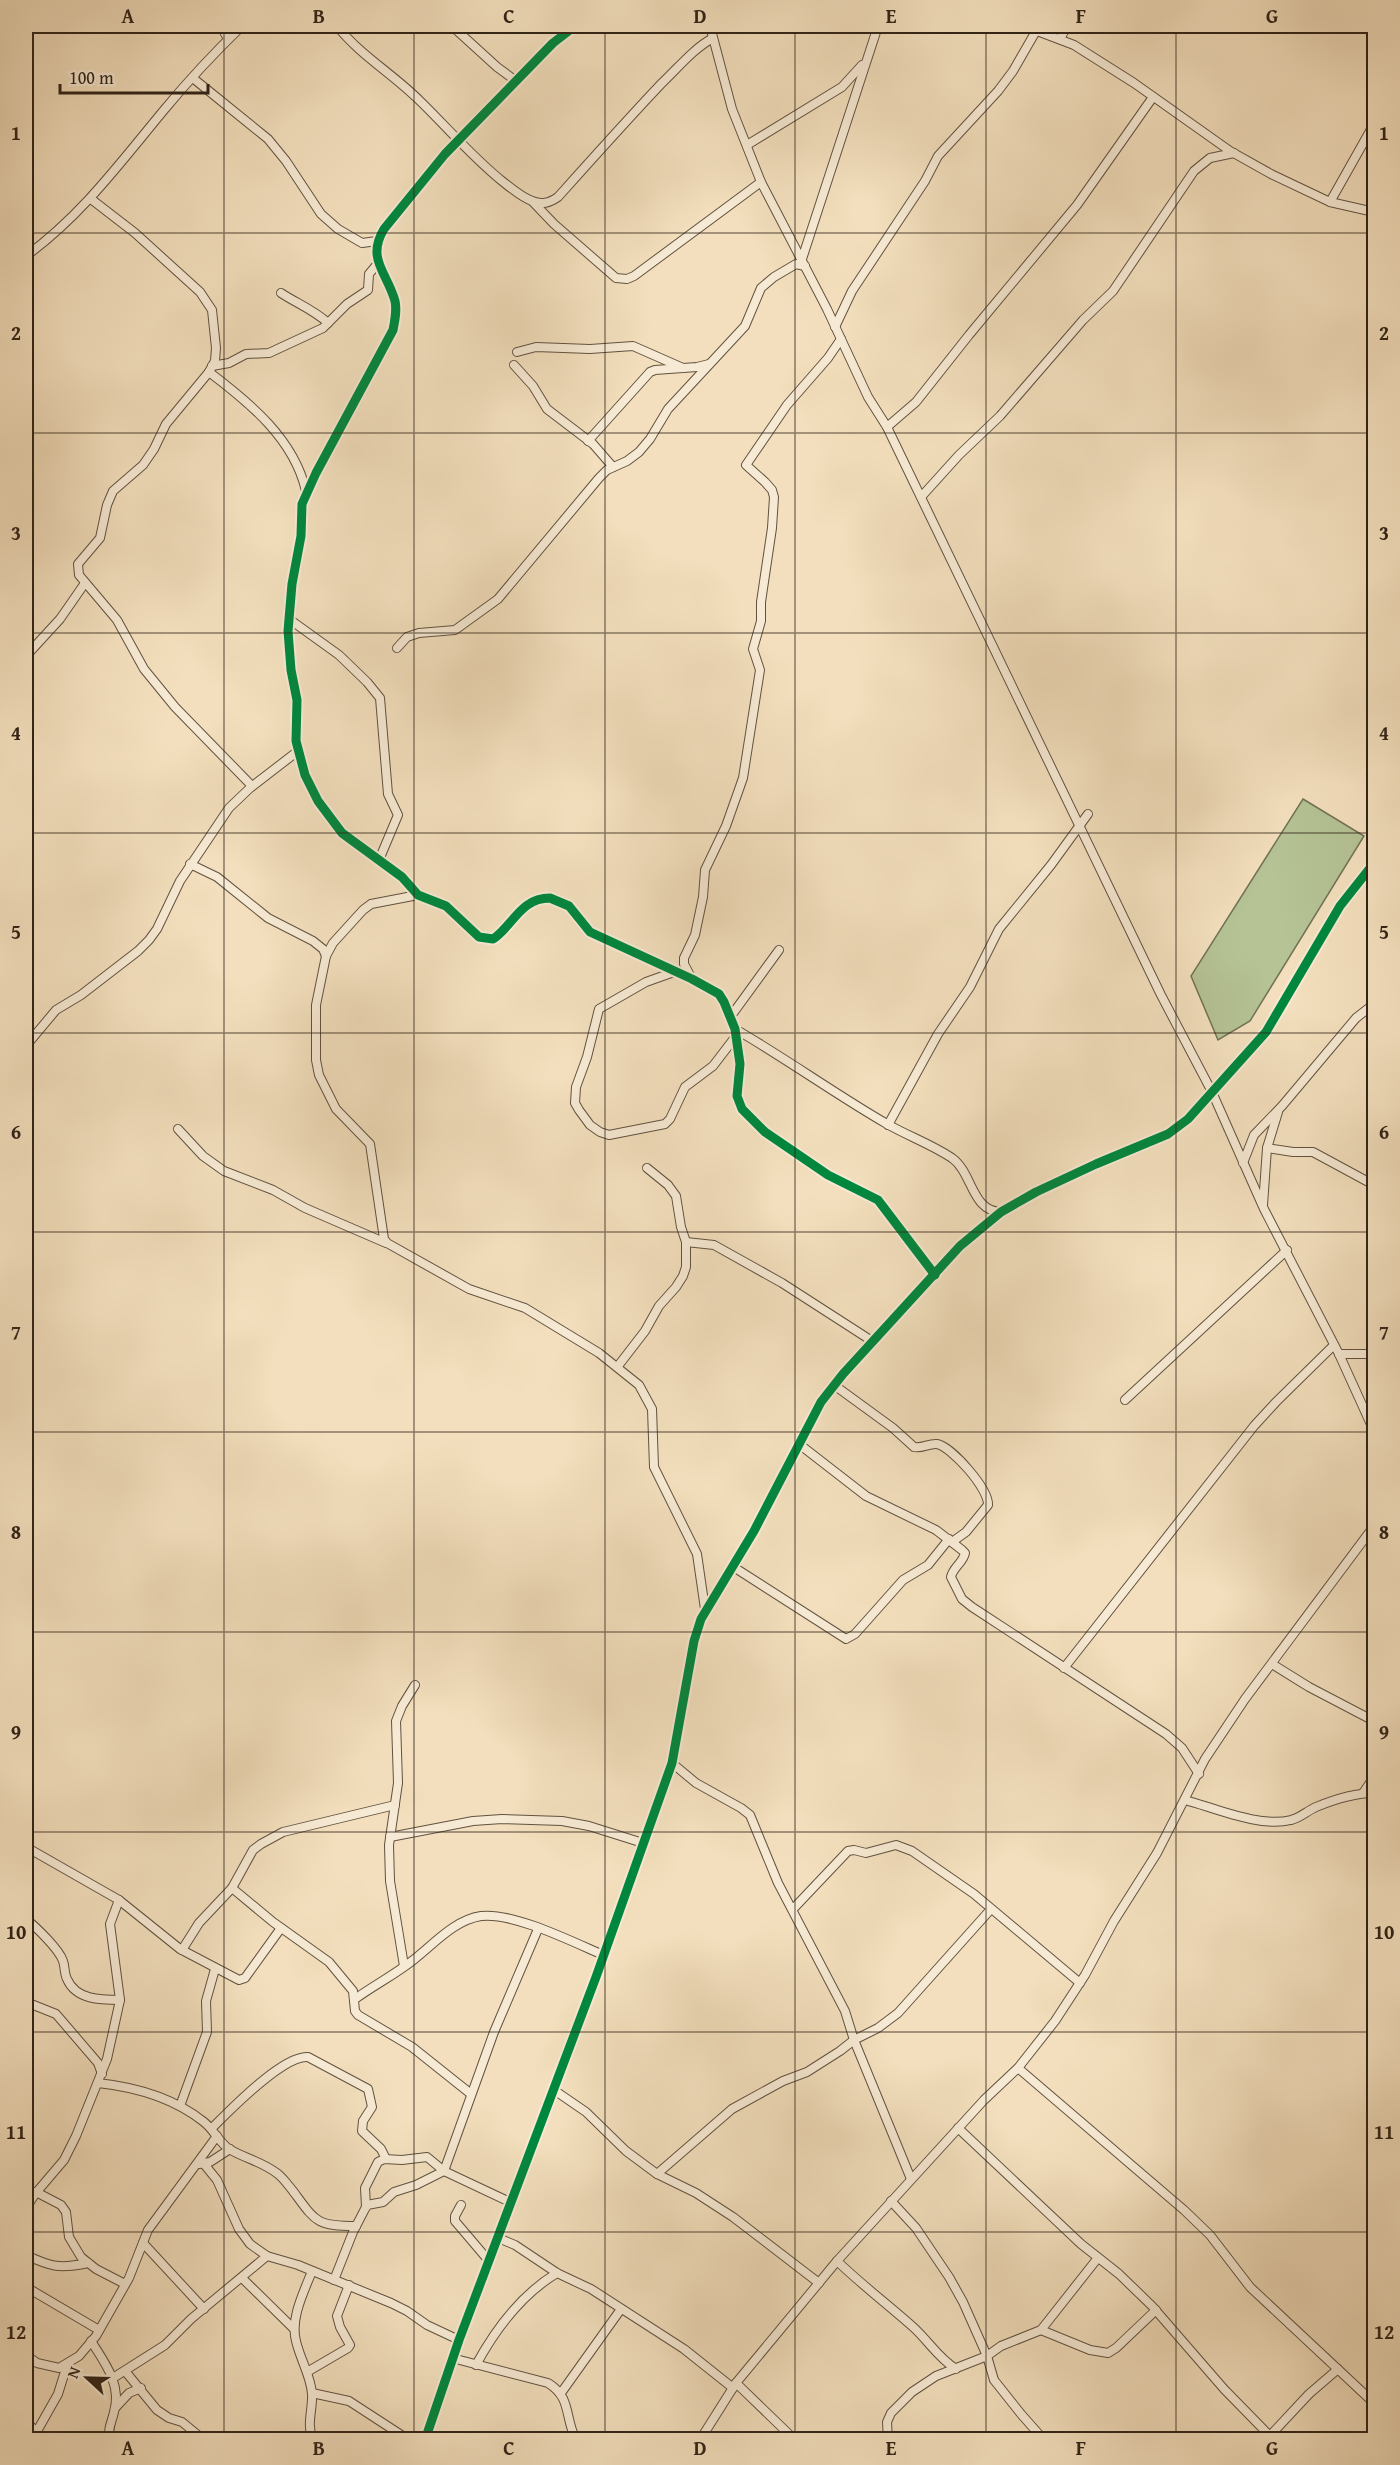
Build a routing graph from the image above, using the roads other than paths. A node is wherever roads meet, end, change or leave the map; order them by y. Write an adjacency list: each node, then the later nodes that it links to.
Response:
1 (221, 26): 12 (street)
2 (242, 26): 12 (street)
3 (337, 26): 19 (street)
4 (452, 26): 16 (street)
5 (575, 26): 16 (street)
6 (710, 26): 11 (street)
7 (878, 26): 14 (street)
8 (1024, 26): 10 (street)
9 (1067, 26): 13 (street)
10 (1036, 31): 13 (street); 33 (street)
11 (713, 38): 20 (street); 24 (street)
12 (228, 39): 15 (street)
13 (1060, 39): 17 (street)
14 (867, 57): 20 (street); 30 (street)
15 (194, 79): 23 (street); 27 (street)
16 (516, 81): 19 (street)
17 (1154, 97): 21 (street); 40 (street)
18 (1374, 127): 25 (street)
19 (458, 141): 24 (street); 27 (street)
20 (747, 145): 22 (street)
21 (1234, 153): 25 (street); 44 (street)
22 (761, 182): 24 (street); 30 (street)
23 (91, 199): 28 (street); 39 (street)
24 (532, 201)
25 (1330, 202): 26 (street)
26 (1374, 212)
27 (377, 241): 29 (street)
28 (26, 256)
29 (379, 262): 32 (street); 43 (street)
30 (804, 263): 33 (street); 36 (street)
31 (280, 293): 32 (street)
32 (328, 324): 39 (street)
33 (835, 327): 34 (street)
34 (841, 339): 40 (street); 60 (street)
35 (517, 352): 38 (street)
36 (710, 364): 38 (street); 42 (street)
37 (514, 365): 41 (street)
38 (682, 368): 41 (street)
39 (210, 369): 43 (street); 45 (street)
40 (887, 427): 44 (street)
41 (588, 441): 42 (street)
42 (613, 467): 47 (street)
43 (306, 491): 46 (street)
44 (921, 497): 52 (street)
45 (85, 583): 48 (street); 50 (street)
46 (289, 619): 49 (street); 53 (street)
47 (397, 648)
48 (26, 656)
49 (298, 751): 50 (street); 53 (street)
50 (252, 786): 55 (street)
51 (1088, 814): 52 (street)
52 (1079, 825): 65 (street); 67 (street)
53 (379, 860): 56 (street)
54 (1374, 863): 65 (street)
55 (190, 864): 58 (street); 64 (street)
56 (418, 895): 58 (street); 59 (street)
57 (779, 950): 62 (street)
58 (326, 956): 76 (street)
59 (674, 972): 60 (street); 63 (street)
60 (692, 979): 62 (street)
61 (1374, 1004): 66 (street)
62 (730, 1016): 63 (street)
63 (735, 1033): 67 (street); 78 (street)
64 (30, 1041)
65 (1212, 1092): 70 (street); 74 (street)
66 (1279, 1110): 69 (street); 70 (street)
67 (888, 1125): 74 (street)
68 (178, 1130): 76 (street)
69 (1267, 1148): 72 (street); 73 (street)
70 (1243, 1163): 73 (street)
71 (647, 1168): 75 (street)
72 (1374, 1185)
73 (1263, 1205): 77 (street)
74 (1001, 1212): 78 (street)
75 (686, 1242): 79 (street); 82 (street)
76 (387, 1243): 82 (street)
77 (1287, 1250): 80 (street); 84 (street)
78 (935, 1275): 79 (street)
79 (872, 1341): 83 (street)
80 (1337, 1350): 81 (street); 85 (street); 92 (street)
81 (1374, 1354)
82 (618, 1366): 90 (street)
83 (834, 1385): 86 (street); 88 (street)
84 (1125, 1400)
85 (1373, 1423)
86 (799, 1444): 88 (street); 89 (street)
87 (1374, 1526): 91 (street)
88 (951, 1540): 89 (street); 92 (street)
89 (732, 1566): 90 (street)
90 (705, 1609): 95 (street)
91 (1272, 1664): 94 (street); 96 (street)
92 (1064, 1668): 96 (street)
93 (415, 1685): 101 (street)
94 (1374, 1721)
95 (672, 1763): 103 (street); 107 (street)
96 (1199, 1774): 100 (street)
97 (1374, 1777): 99 (street)
98 (1374, 1792): 99 (street)
99 (1363, 1793): 100 (street)
100 (1185, 1800): 116 (street)
101 (395, 1805): 102 (street); 105 (street)
102 (390, 1837): 103 (street); 114 (street)
103 (643, 1843): 113 (street)
104 (26, 1846): 106 (street)
105 (232, 1888): 110 (street); 112 (street)
106 (119, 1900): 112 (street); 118 (street)
107 (793, 1909): 108 (street); 120 (street)
108 (991, 1909): 116 (street); 120 (street)
109 (26, 1919): 118 (street)
110 (281, 1928): 115 (street); 117 (street)
111 (538, 1929): 113 (street); 114 (street); 125 (street)
112 (182, 1950): 115 (street)
113 (603, 1955): 124 (street)
114 (404, 1966): 117 (street)
115 (215, 1969): 126 (street)
116 (1080, 1983): 121 (street)
117 (355, 1999): 125 (street)
118 (120, 2000): 122 (street)
119 (26, 2002): 122 (street)
120 (854, 2040): 133 (street); 134 (street)
121 (1018, 2068): 127 (street); 172 (street)
122 (102, 2074): 123 (street)
123 (98, 2083): 126 (street); 135 (street)
124 (554, 2090): 133 (street); 137 (street)
125 (471, 2094): 132 (street)
126 (180, 2106): 128 (street)
127 (958, 2128): 134 (street); 146 (street)
128 (214, 2132): 129 (street); 130 (street); 131 (street)
129 (230, 2149): 131 (street); 141 (street)
130 (386, 2159): 132 (street); 139 (street)
131 (200, 2164): 143 (street); 145 (street)
132 (444, 2171): 137 (street); 139 (street)
133 (657, 2174): 154 (street)
134 (911, 2179): 136 (street)
135 (36, 2192): 140 (street); 149 (street)
136 (891, 2200): 148 (street); 167 (street)
137 (512, 2203): 142 (street)
138 (461, 2205): 147 (street)
139 (366, 2207): 141 (street)
140 (26, 2208)
141 (356, 2226): 153 (street)
142 (498, 2238): 147 (street); 151 (street)
143 (143, 2243): 155 (street); 158 (street)
144 (26, 2255): 149 (street)
145 (267, 2256): 150 (street); 152 (street)
146 (1097, 2259): 160 (street); 163 (street)
147 (489, 2261): 164 (street)
148 (837, 2261): 154 (street); 171 (street)
149 (88, 2263): 155 (street)
150 (312, 2271): 153 (street); 161 (street)
151 (557, 2273): 159 (street); 170 (street)
152 (242, 2278): 158 (street); 161 (street)
153 (334, 2280): 156 (street)
154 (819, 2283): 176 (street)
155 (125, 2284): 162 (street)
156 (349, 2285): 164 (street); 174 (street)
157 (26, 2287): 162 (street)
158 (204, 2309): 173 (street)
159 (621, 2309): 176 (street); 178 (street)
160 (1156, 2310): 163 (street); 184 (street)
161 (294, 2329): 174 (street)
162 (99, 2330): 165 (street)
163 (1041, 2330): 167 (street)
164 (459, 2340): 168 (street)
165 (91, 2342): 169 (street); 175 (street)
166 (26, 2355): 169 (street)
167 (987, 2356): 171 (street); 194 (street)
168 (452, 2358): 170 (street); 189 (street)
169 (67, 2365): 183 (street)
170 (476, 2365): 178 (street)
171 (956, 2369): 193 (street)
172 (1338, 2369): 180 (street); 184 (street)
173 (125, 2371): 175 (street); 177 (street)
174 (307, 2372): 179 (street)
175 (113, 2379): 181 (street)
176 (735, 2385): 191 (street); 192 (street)
177 (141, 2388): 181 (street); 186 (street)
178 (561, 2393): 190 (street)
179 (312, 2394): 187 (street); 188 (street)
180 (1374, 2403)
181 (115, 2408): 185 (street)
182 (26, 2421): 183 (street)
183 (34, 2436)
184 (1268, 2437)
185 (110, 2439)
186 (204, 2439)
187 (313, 2439)
188 (409, 2439)
189 (425, 2439)
190 (576, 2439)
191 (700, 2439)
192 (795, 2439)
193 (888, 2439)
194 (1044, 2439)

